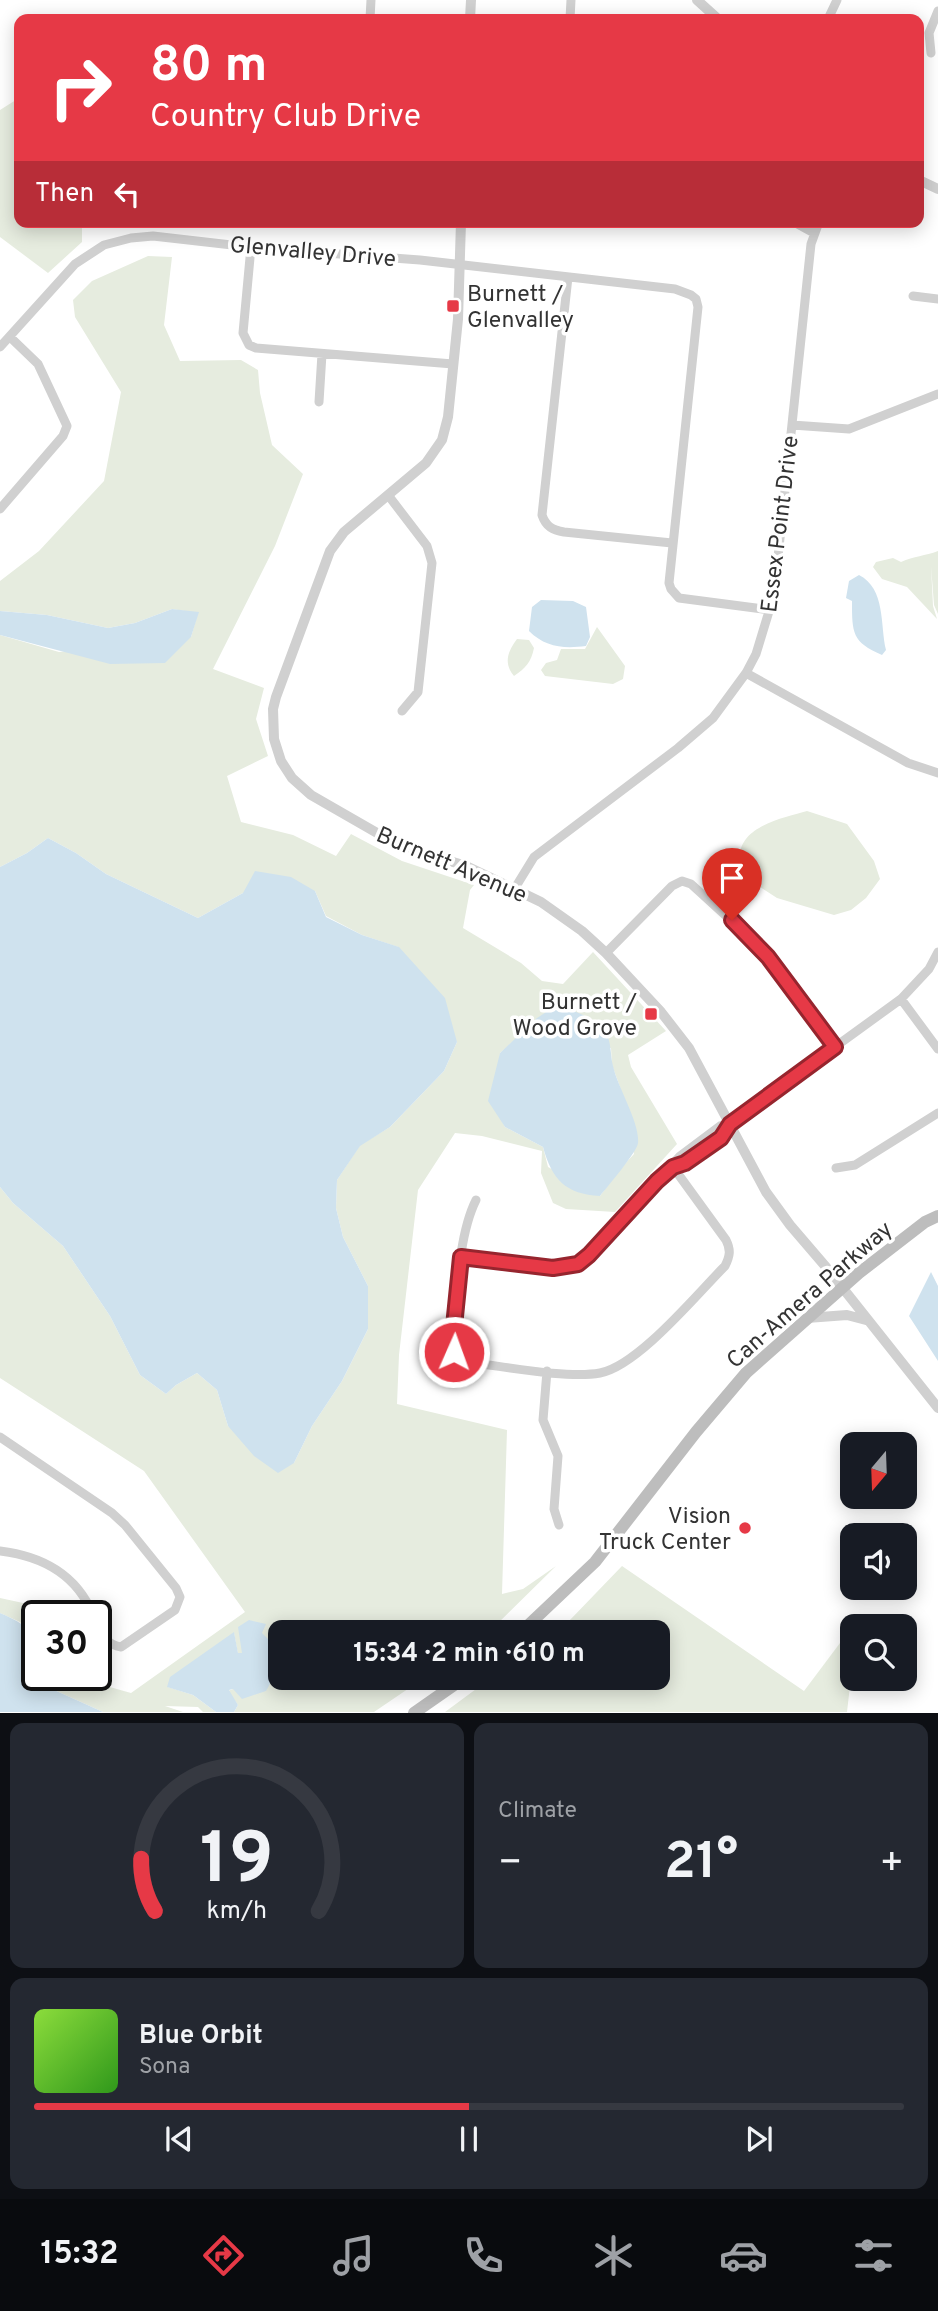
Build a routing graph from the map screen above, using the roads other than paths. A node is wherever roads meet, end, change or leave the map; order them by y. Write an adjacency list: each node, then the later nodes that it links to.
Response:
1 (697, 0): 3 (street)
2 (938, 11): 4 (street)
3 (709, 14)
4 (931, 53)
5 (461, 228): 10 (street, Burnett Avenue)
6 (805, 228): 8 (street)
7 (816, 228): 8 (street, Essex Point Drive)
8 (814, 233): 20 (street, Essex Point Drive)
9 (251, 247): 10 (street, Glenvalley Drive); 14 (street, Glenvalley Drive); 16 (street)
10 (460, 265): 11 (street, Glenvalley Drive); 17 (street, Burnett Avenue)
11 (568, 277): 23 (street, Glenvalley Drive); 23 (street)
12 (913, 296): 13 (street)
13 (938, 299)
14 (10, 337): 15 (street, Glenvalley Drive); 22 (street)
15 (0, 347)
16 (323, 354): 17 (street); 19 (street)
17 (453, 364): 21 (street, Burnett Avenue)
18 (938, 394): 20 (street)
19 (319, 402)
20 (792, 425): 24 (street, Essex Point Drive)
21 (388, 495): 26 (street); 28 (street, Burnett Avenue)
22 (0, 509)
23 (672, 543): 24 (street)
24 (771, 611): 25 (street, Essex Point Drive)
25 (746, 673): 27 (street); 28 (street, Essex Point Drive)
26 (402, 711)
27 (938, 774)
28 (515, 888): 30 (street, Burnett Avenue)
29 (938, 952): 31 (street)
30 (606, 953): 32 (street); 35 (street, Burnett Avenue)
31 (901, 999): 32 (street); 33 (street)
32 (835, 1047): 35 (street)
33 (938, 1049)
34 (938, 1113): 37 (street)
35 (730, 1124): 36 (street); 41 (street, Burnett Avenue)
36 (673, 1167): 40 (street); 44 (street)
37 (836, 1168)
38 (476, 1200): 40 (street)
39 (938, 1216): 41 (main road, Can-Amera Parkway)
40 (461, 1257): 44 (street)
41 (842, 1288): 42 (main road, Can-Amera Parkway); 43 (street, Burnett Avenue)
42 (807, 1318): 43 (street); 50 (main road, Can-Amera Parkway)
43 (867, 1321): 45 (street, Burnett Avenue)
44 (547, 1371): 47 (street)
45 (938, 1408)
46 (0, 1437): 51 (street)
47 (559, 1525)
48 (0, 1551): 49 (street)
49 (85, 1600)
50 (534, 1620)
51 (112, 1645)
52 (447, 1690): 53 (main road)
53 (414, 1713)

